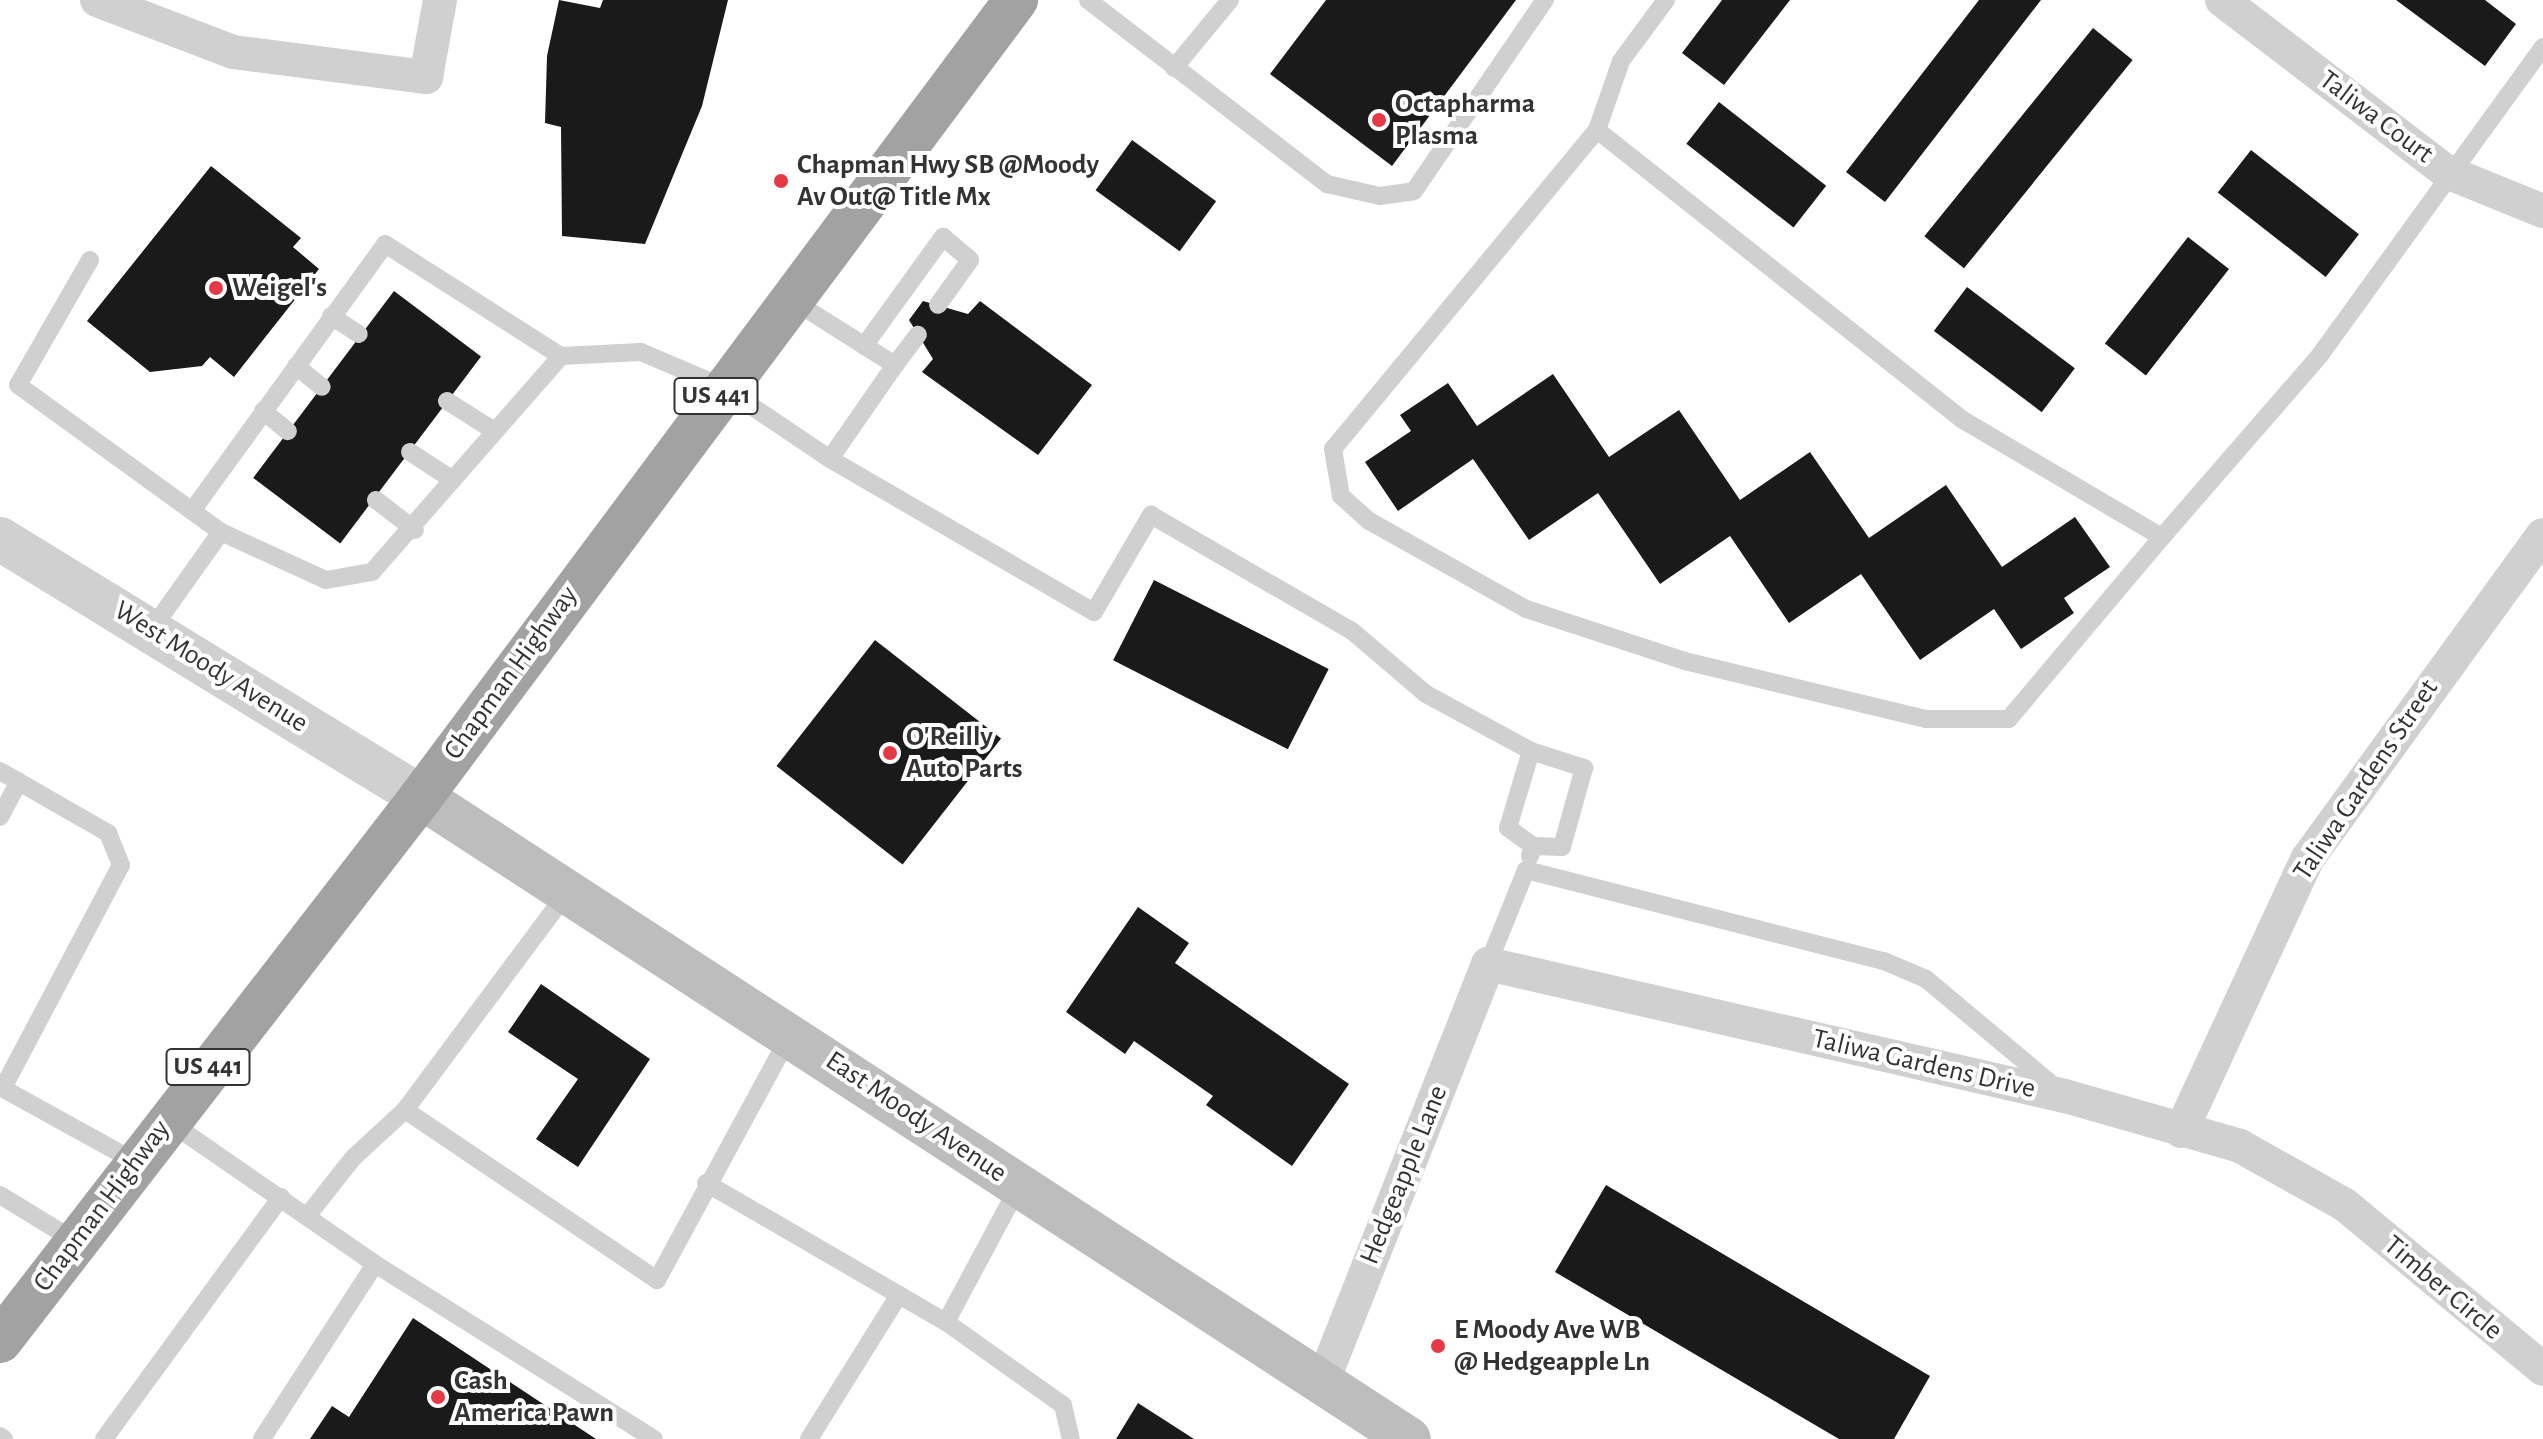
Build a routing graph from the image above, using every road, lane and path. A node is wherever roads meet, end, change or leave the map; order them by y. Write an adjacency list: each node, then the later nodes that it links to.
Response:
1 (97, 0): 2 (street)
2 (440, 0)
3 (1016, 0): 15 (highway, Chapman Highway / US 441)
4 (1088, 0): 10 (lane)
5 (1230, 0): 10 (lane)
6 (1545, 0): 10 (lane)
7 (1666, 0): 11 (lane)
8 (2222, 0): 12 (street, Taliwa Court)
9 (2543, 47): 12 (lane)
10 (1174, 68)
11 (1597, 130): 38 (lane); 38 (lane)
12 (2447, 172): 13 (street, Taliwa Court); 38 (lane)
13 (2543, 211)
14 (90, 260): 34 (lane)
15 (789, 298): 20 (lane); 25 (highway, Chapman Highway / US 441)
16 (938, 305): 20 (lane)
17 (331, 316): 18 (lane); 21 (lane); 23 (lane)
18 (359, 334)
19 (918, 335): 22 (lane)
20 (864, 346): 22 (lane)
21 (561, 356): 25 (lane); 28 (lane)
22 (895, 365): 31 (lane)
23 (296, 366): 24 (lane); 27 (lane)
24 (322, 387)
25 (723, 387): 31 (lane); 44 (highway, Chapman Highway / US 441)
26 (447, 401): 28 (lane)
27 (263, 411): 29 (lane); 34 (lane)
28 (493, 430): 32 (lane)
29 (288, 431)
30 (410, 452): 32 (lane)
31 (830, 459): 41 (lane)
32 (453, 480): 35 (lane)
33 (376, 500): 35 (lane)
34 (192, 511): 36 (lane)
35 (415, 530): 36 (lane)
36 (221, 532): 40 (lane)
37 (2543, 535): 55 (street, Taliwa Gardens Street)
38 (2162, 537)
39 (0, 539): 40 (street, West Moody Avenue)
40 (152, 629): 44 (street, West Moody Avenue)
41 (1531, 751): 46 (lane); 46 (lane)
42 (0, 771): 43 (lane)
43 (19, 782): 45 (lane); 51 (lane)
44 (421, 797): 48 (main road, East Moody Avenue); 54 (highway, Chapman Highway / US 441)
45 (0, 817)
46 (1533, 846): 47 (lane)
47 (1526, 870): 49 (lane); 52 (lane)
48 (568, 891): 50 (main road, East Moody Avenue); 53 (lane)
49 (1488, 964): 52 (street, Taliwa Gardens Drive); 69 (street, Hedgeapple Lane)
50 (790, 1035): 57 (lane); 58 (main road, East Moody Avenue)
51 (2, 1088): 56 (lane)
52 (2065, 1096): 55 (street, Taliwa Gardens Drive)
53 (405, 1110): 57 (lane); 62 (lane)
54 (167, 1120): 56 (highway, Chapman Highway / US 441); 60 (lane)
55 (2181, 1131): 61 (street, Taliwa Gardens Drive)
56 (134, 1161): 63 (highway, Chapman Highway / US 441)
57 (706, 1183): 65 (lane)
58 (1019, 1186): 66 (lane); 69 (main road, East Moody Avenue)
59 (0, 1195): 63 (lane)
60 (281, 1197): 62 (lane); 70 (lane)
61 (2345, 1205): 68 (street, Timber Circle)
62 (308, 1215): 64 (lane)
63 (75, 1241): 67 (highway, Chapman Highway / US 441)
64 (375, 1264): 71 (lane); 72 (lane)
65 (899, 1295): 66 (lane); 73 (lane)
66 (946, 1322): 74 (lane)
67 (0, 1341)
68 (2543, 1369)
69 (1321, 1386): 75 (main road, East Moody Avenue)
70 (104, 1439)
71 (262, 1439)
72 (654, 1439)
73 (809, 1439)
74 (1071, 1439)
75 (1409, 1439)

